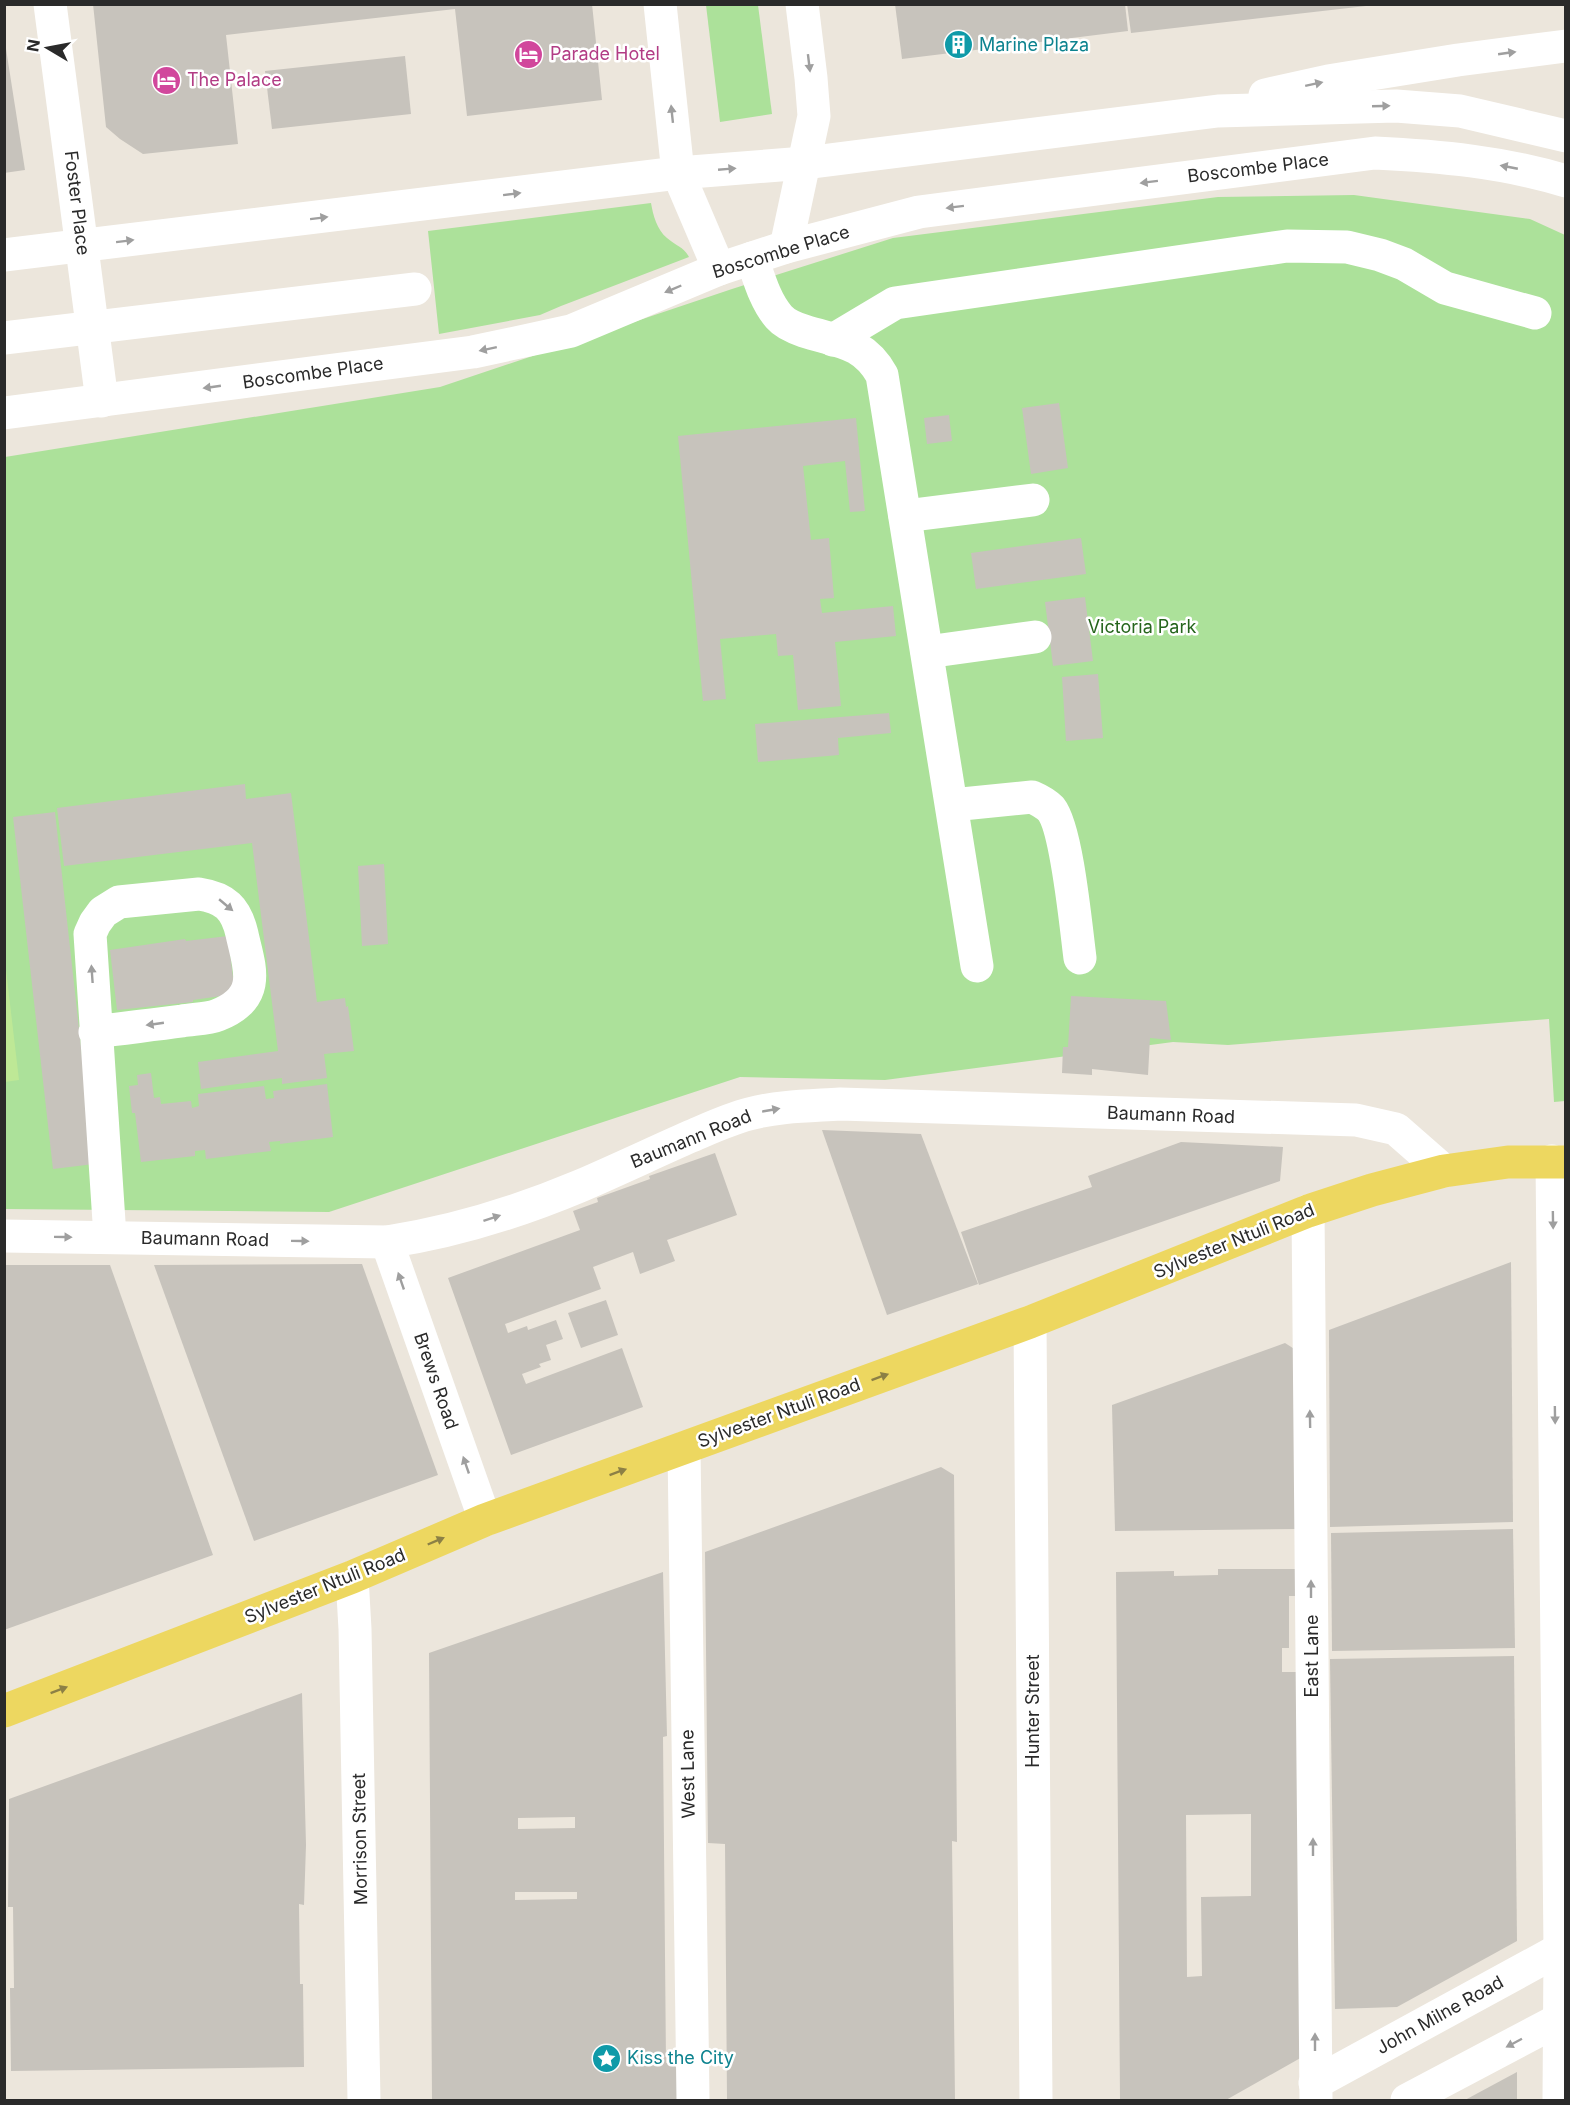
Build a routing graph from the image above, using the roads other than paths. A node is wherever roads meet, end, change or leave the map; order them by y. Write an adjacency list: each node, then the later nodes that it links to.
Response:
1 (50, 4): 10 (street, Foster Place)
2 (660, 4): 8 (street, one-way to 2)
3 (802, 4): 7 (street, one-way to 7)
4 (1558, 55): 5 (street, one-way to 4)
5 (1218, 111): 6 (street, one-way to 6); 7 (street)
6 (1566, 136)
7 (805, 163): 8 (street, one-way to 7); 11 (street)
8 (678, 173): 10 (street, one-way to 8); 14 (street)
9 (1566, 181): 11 (street, Boscombe Place, one-way to 11)
10 (82, 247): 12 (street); 17 (street, Foster Place)
11 (786, 247): 13 (street, Boscombe Place)
12 (4, 255)
13 (752, 258): 14 (street, Boscombe Place); 19 (street)
14 (718, 269): 20 (street, Boscombe Place, one-way to 20)
15 (415, 289): 17 (street)
16 (1535, 313): 19 (street)
17 (92, 328): 18 (street); 20 (street, Foster Place)
18 (4, 338)
19 (833, 340): 23 (street)
20 (102, 401): 21 (street, Boscombe Place)
21 (4, 413)
22 (1033, 500): 23 (street)
23 (905, 516): 25 (street)
24 (1035, 638): 25 (street)
25 (927, 651): 26 (street)
26 (952, 805): 27 (street); 28 (street)
27 (1080, 958)
28 (977, 966)
29 (95, 1032): 29 (street, one-way to 29); 34 (street)
30 (1559, 1162): 31 (main road, Sylvester Ntuli Road); 41 (street, one-way to 41)
31 (1444, 1171): 32 (main road, Sylvester Ntuli Road); 35 (street, Baumann Road, one-way to 31)
32 (1308, 1211): 36 (main road, Sylvester Ntuli Road); 43 (street, East Lane, one-way to 32)
33 (4, 1236): 34 (street, Baumann Road, one-way to 34)
34 (110, 1237): 35 (street, Baumann Road, one-way to 35)
35 (387, 1242): 38 (street, Brews Road, one-way to 35)
36 (1030, 1322): 37 (main road, Sylvester Ntuli Road, one-way to 36); 46 (street, Hunter Street)
37 (684, 1448): 38 (main road, Sylvester Ntuli Road, one-way to 37); 45 (street, West Lane)
38 (485, 1520): 39 (main road, Sylvester Ntuli Road, one-way to 38)
39 (352, 1577): 40 (main road, Sylvester Ntuli Road, one-way to 39); 44 (street, Morrison Street)
40 (4, 1710)
41 (1563, 1947): 42 (street); 43 (street, John Milne Road)
42 (1563, 2017): 47 (street, one-way to 47); 48 (street)
43 (1316, 2092)
44 (364, 2100)
45 (693, 2100)
46 (1036, 2100)
47 (1407, 2100)
48 (1559, 2100)

